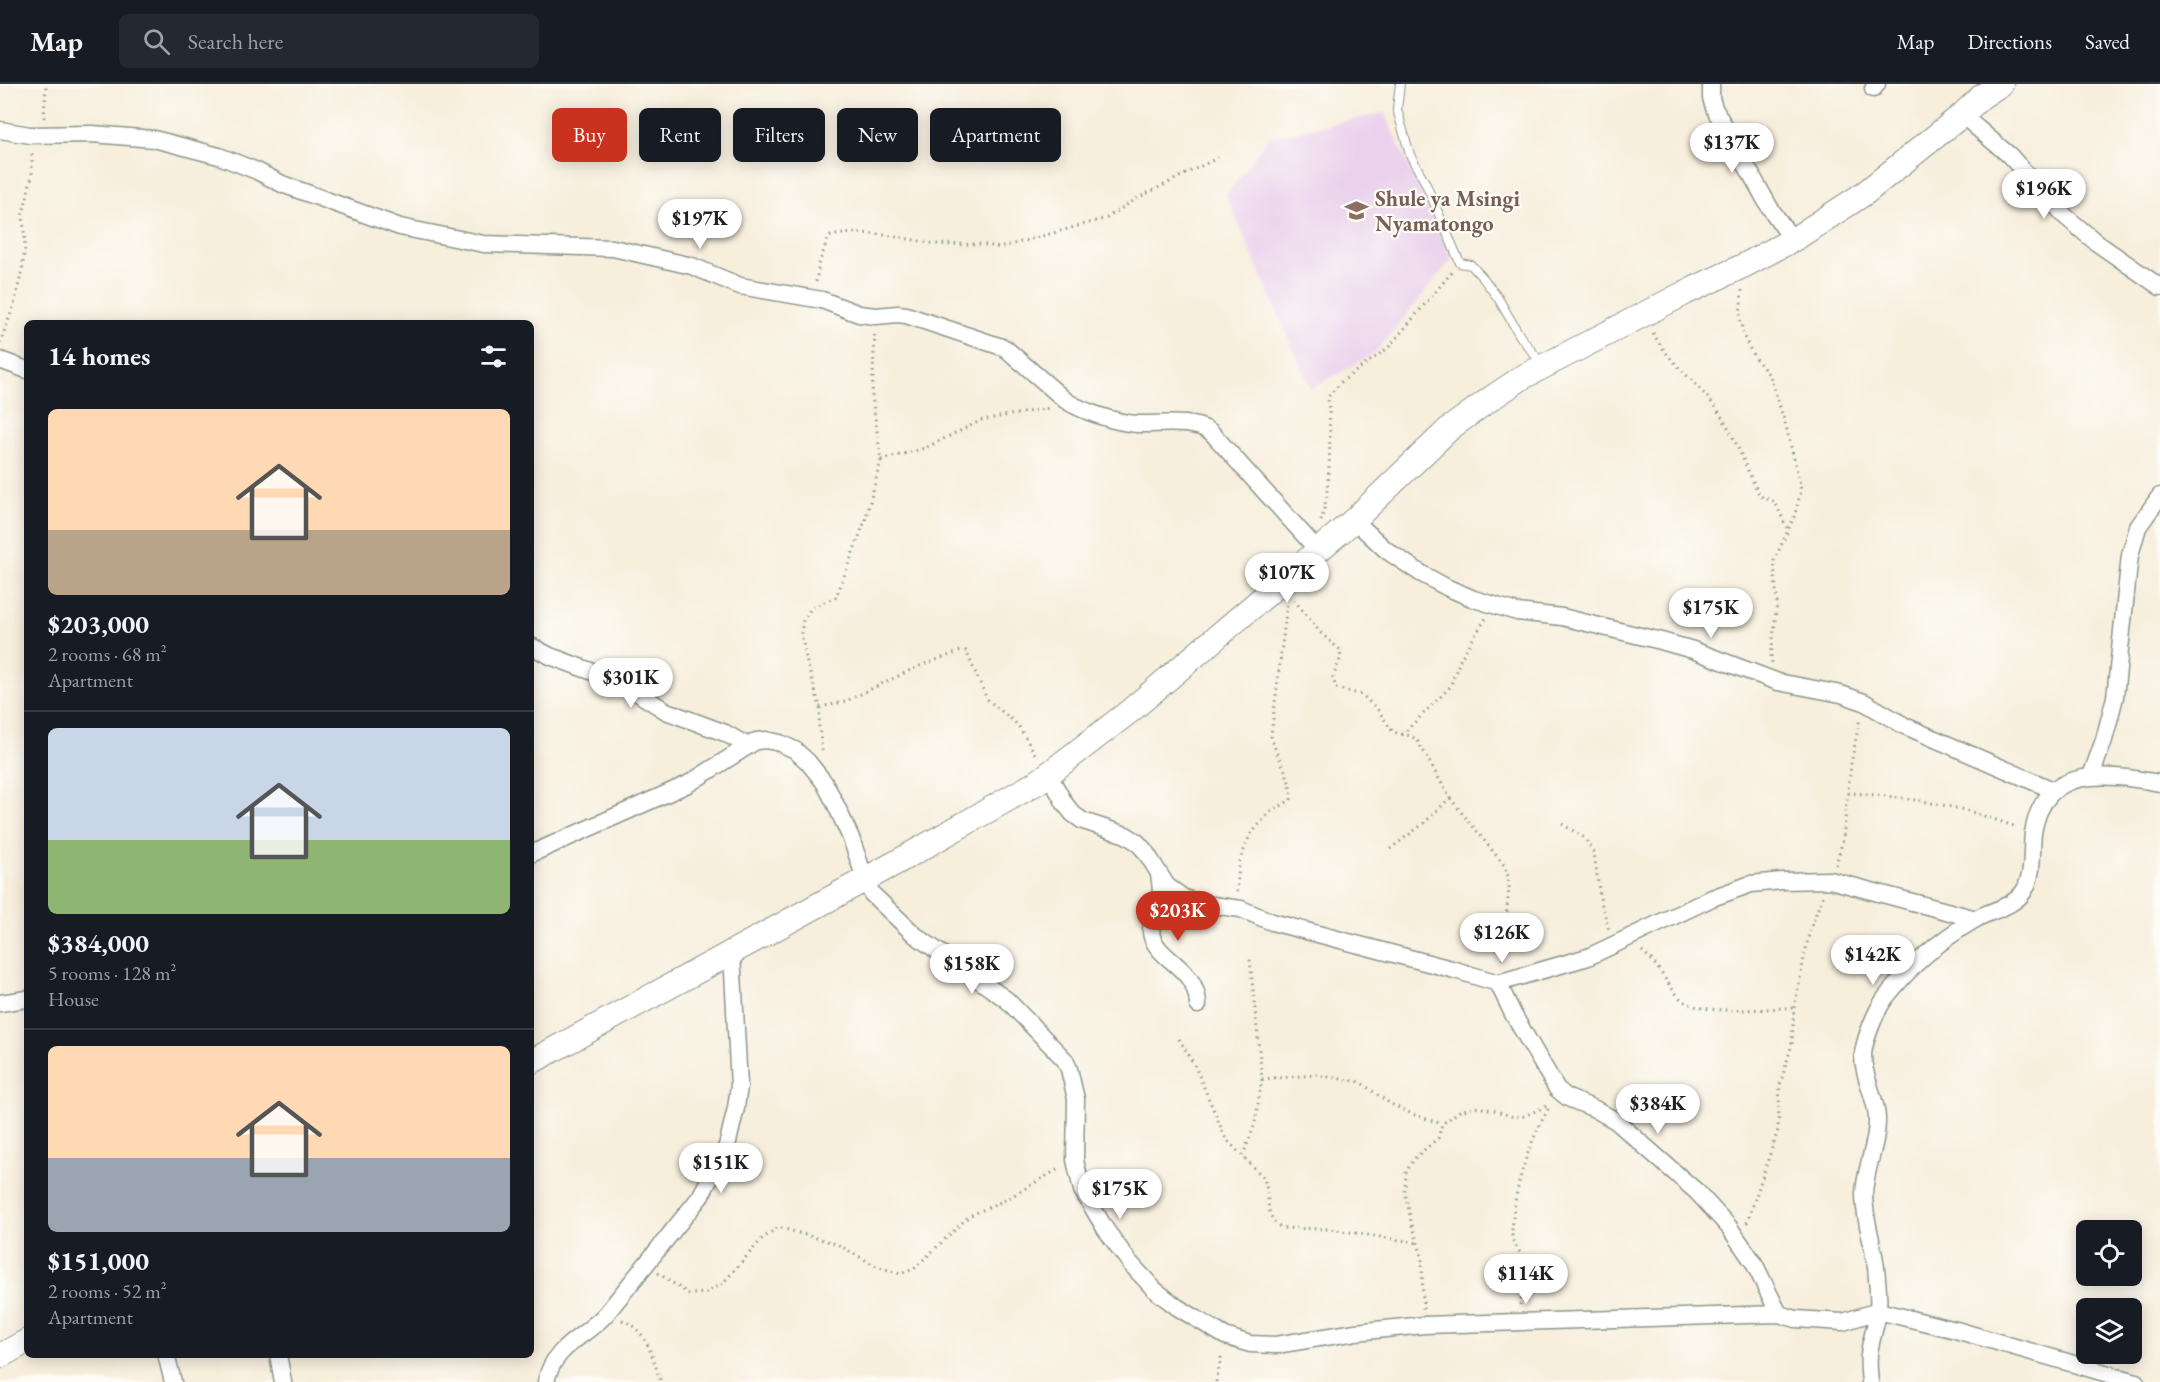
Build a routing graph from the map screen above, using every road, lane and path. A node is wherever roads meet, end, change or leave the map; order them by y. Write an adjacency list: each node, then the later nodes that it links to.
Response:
1 (46, 84): 7 (path)
2 (1400, 84): 10 (lane)
3 (1711, 84): 9 (street)
4 (2001, 84): 5 (street)
5 (1962, 115): 9 (street); 12 (street)
6 (0, 130): 7 (street)
7 (40, 135): 13 (street); 16 (path)
8 (1219, 157): 13 (path)
9 (1796, 238): 11 (street)
10 (1460, 263): 18 (lane); 25 (path)
11 (1745, 265): 14 (street); 24 (path)
12 (2160, 287)
13 (813, 298): 15 (street)
14 (1645, 314): 18 (street); 24 (path)
15 (876, 316): 20 (street); 21 (path)
16 (0, 343)
17 (0, 360): 19 (street)
18 (1544, 367): 23 (street)
19 (24, 369)
20 (1069, 403): 21 (path); 25 (street)
21 (881, 460): 30 (path)
22 (2160, 496): 34 (street)
23 (1354, 520): 25 (street); 26 (street)
24 (1788, 530): 28 (path)
25 (1317, 547): 33 (street)
26 (1493, 605): 28 (street); 31 (path)
27 (534, 648): 32 (street)
28 (1786, 684): 29 (street)
29 (1864, 702): 37 (street); 38 (path)
30 (820, 706): 33 (path); 35 (path)
31 (1402, 735): 39 (path); 47 (path)
32 (746, 745): 35 (street); 43 (street)
33 (1049, 775): 44 (street); 45 (street)
34 (2091, 776): 36 (street); 37 (street)
35 (824, 782): 45 (street)
36 (2160, 783)
37 (2053, 790): 41 (street)
38 (1848, 793): 41 (path); 46 (path)
39 (1450, 798): 42 (path); 52 (path)
40 (1562, 824): 49 (path)
41 (2034, 831): 48 (street)
42 (1390, 849)
43 (534, 853)
44 (1159, 874): 47 (street); 55 (street)
45 (865, 879): 50 (street); 62 (street)
46 (1830, 880): 48 (street); 49 (street); 56 (path)
47 (1235, 907): 52 (street)
48 (1976, 919): 66 (street)
49 (1619, 943): 52 (street); 56 (path)
50 (732, 953): 58 (street); 65 (street)
51 (1250, 959): 59 (path)
52 (1498, 983): 64 (street)
53 (24, 999): 54 (street)
54 (0, 1003)
55 (1198, 1005)
56 (1794, 1008): 64 (path)
57 (1179, 1039): 61 (path)
58 (534, 1060)
59 (1262, 1079): 60 (path); 61 (path)
60 (1442, 1124): 63 (path); 69 (path)
61 (1243, 1156): 63 (path)
62 (1075, 1160): 65 (path); 71 (street)
63 (1418, 1243): 70 (path)
64 (1740, 1243): 68 (street)
65 (647, 1264): 67 (street)
66 (1878, 1311): 68 (street); 81 (street); 82 (street)
67 (606, 1314): 78 (street); 79 (path)
68 (1779, 1314): 69 (street)
69 (1518, 1323): 70 (street)
70 (1424, 1325): 71 (street)
71 (1225, 1336): 80 (path)
72 (24, 1343): 73 (street)
73 (0, 1356)
74 (167, 1358): 76 (street)
75 (279, 1358): 77 (street)
76 (173, 1382)
77 (283, 1382)
78 (546, 1382)
79 (661, 1382)
80 (1216, 1382)
81 (1870, 1382)
82 (2136, 1382)

